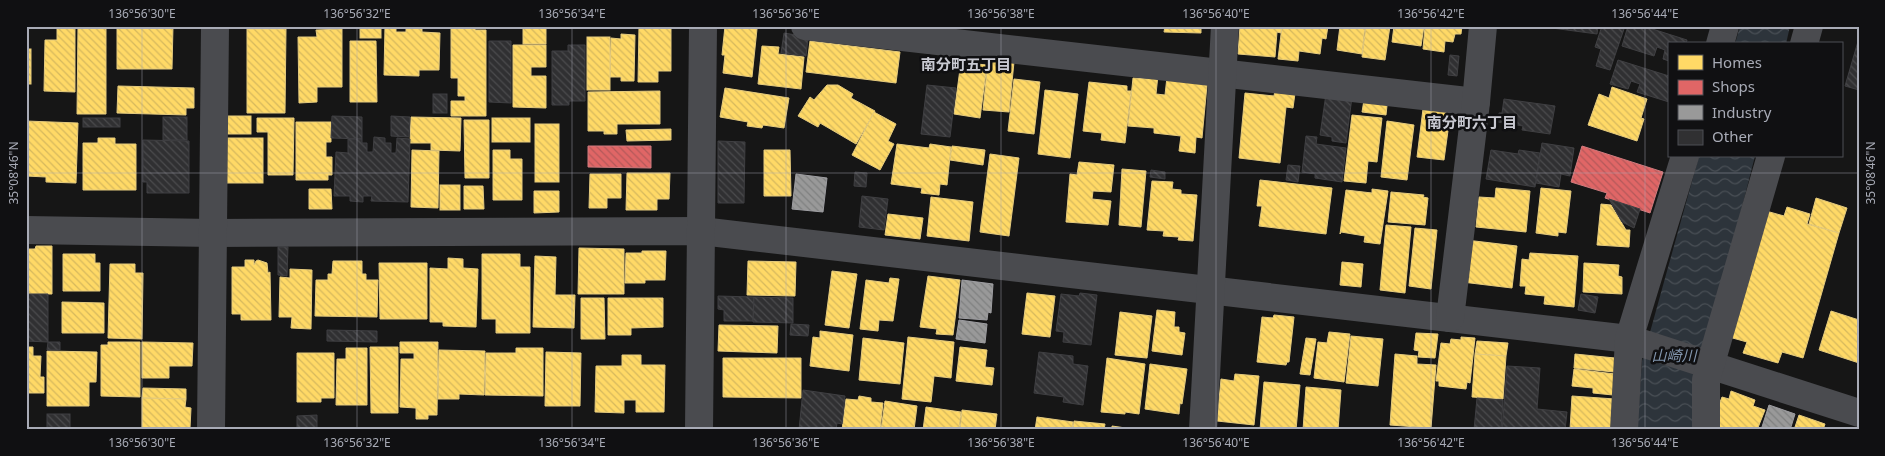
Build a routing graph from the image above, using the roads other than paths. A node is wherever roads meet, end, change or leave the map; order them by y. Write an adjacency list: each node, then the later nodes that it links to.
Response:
1 (215, 26): 16 (street)
2 (703, 26): 15 (street)
3 (805, 26): 10 (street)
4 (1225, 26): 10 (street)
5 (1483, 26): 11 (street)
6 (1725, 26): 8 (street)
7 (1809, 26): 9 (street)
8 (1721, 42)
9 (1805, 42)
10 (1223, 72): 11 (street); 17 (street)
11 (1476, 102): 18 (street)
12 (1684, 158): 19 (street)
13 (1770, 158): 20 (street)
14 (26, 230): 16 (street)
15 (701, 231): 16 (street); 17 (street); 23 (street)
16 (213, 233): 22 (street)
17 (1211, 290): 18 (street); 24 (street)
18 (1450, 318): 19 (street)
19 (1636, 341): 20 (street); 25 (street)
20 (1708, 364): 21 (street); 26 (street)
21 (1859, 413)
22 (211, 430)
23 (699, 430)
24 (1203, 430)
25 (1624, 430)
26 (1706, 430)

